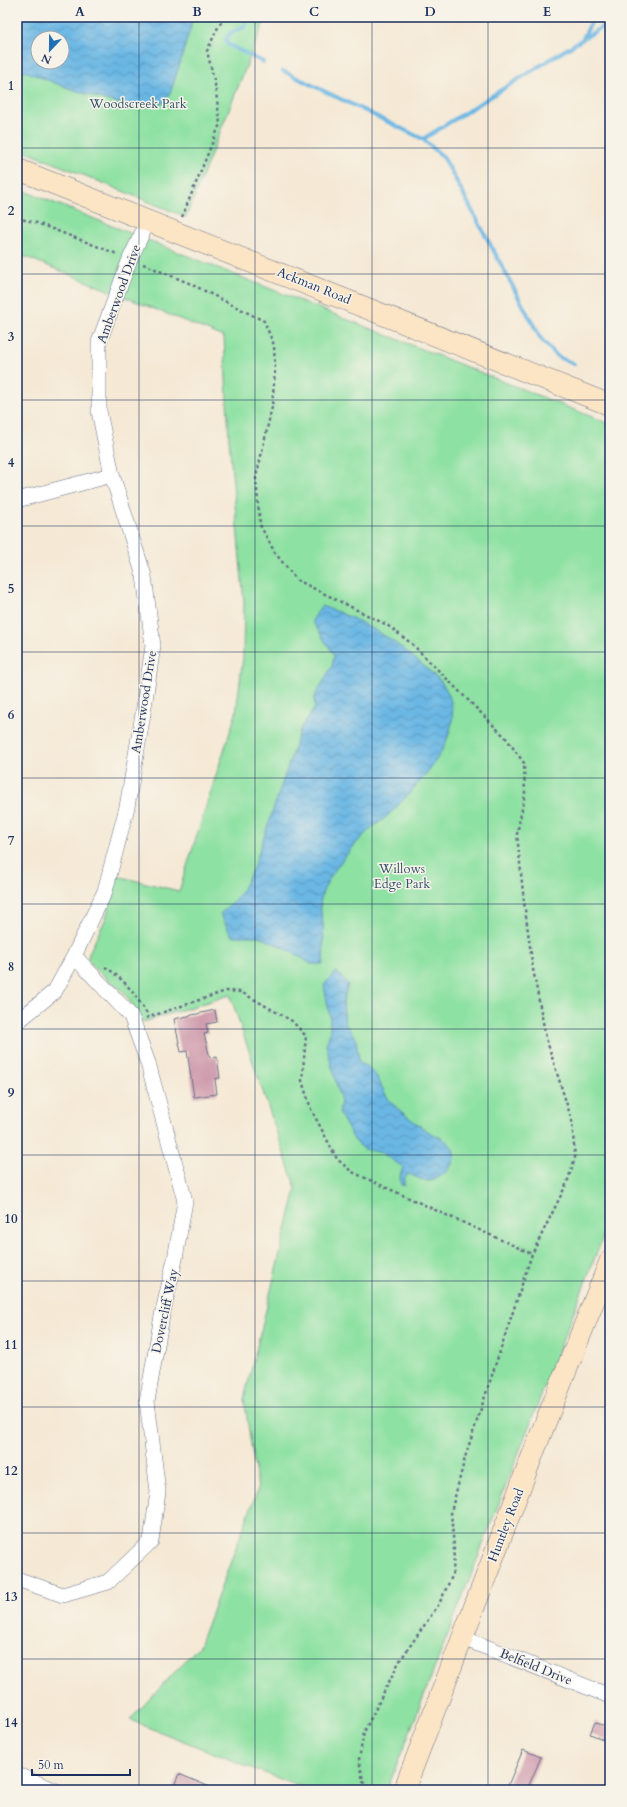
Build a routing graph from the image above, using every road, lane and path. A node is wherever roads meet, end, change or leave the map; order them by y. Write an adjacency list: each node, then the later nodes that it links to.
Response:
1 (226, 17): 5 (path)
2 (17, 169): 4 (street, Ackman Road)
3 (17, 218): 6 (path)
4 (148, 221): 5 (street, Ackman Road); 6 (street, Amberwood Drive)
5 (176, 232): 7 (street, Ackman Road)
6 (130, 259): 8 (street, Amberwood Drive); 13 (path)
7 (610, 405)
8 (112, 476): 9 (street); 10 (street, Amberwood Drive)
9 (17, 500)
10 (74, 956): 11 (street, Amberwood Drive); 12 (street, Dovercliff Way)
11 (17, 1022)
12 (133, 1022): 13 (path); 15 (street, Dovercliff Way)
13 (532, 1254): 20 (path)
14 (610, 1261): 16 (street, Huntley Road)
15 (17, 1579)
16 (463, 1638): 17 (street, Belfield Drive); 21 (street, Huntley Road)
17 (610, 1696)
18 (17, 1774): 19 (street)
19 (54, 1790)
20 (368, 1790)
21 (404, 1790)

